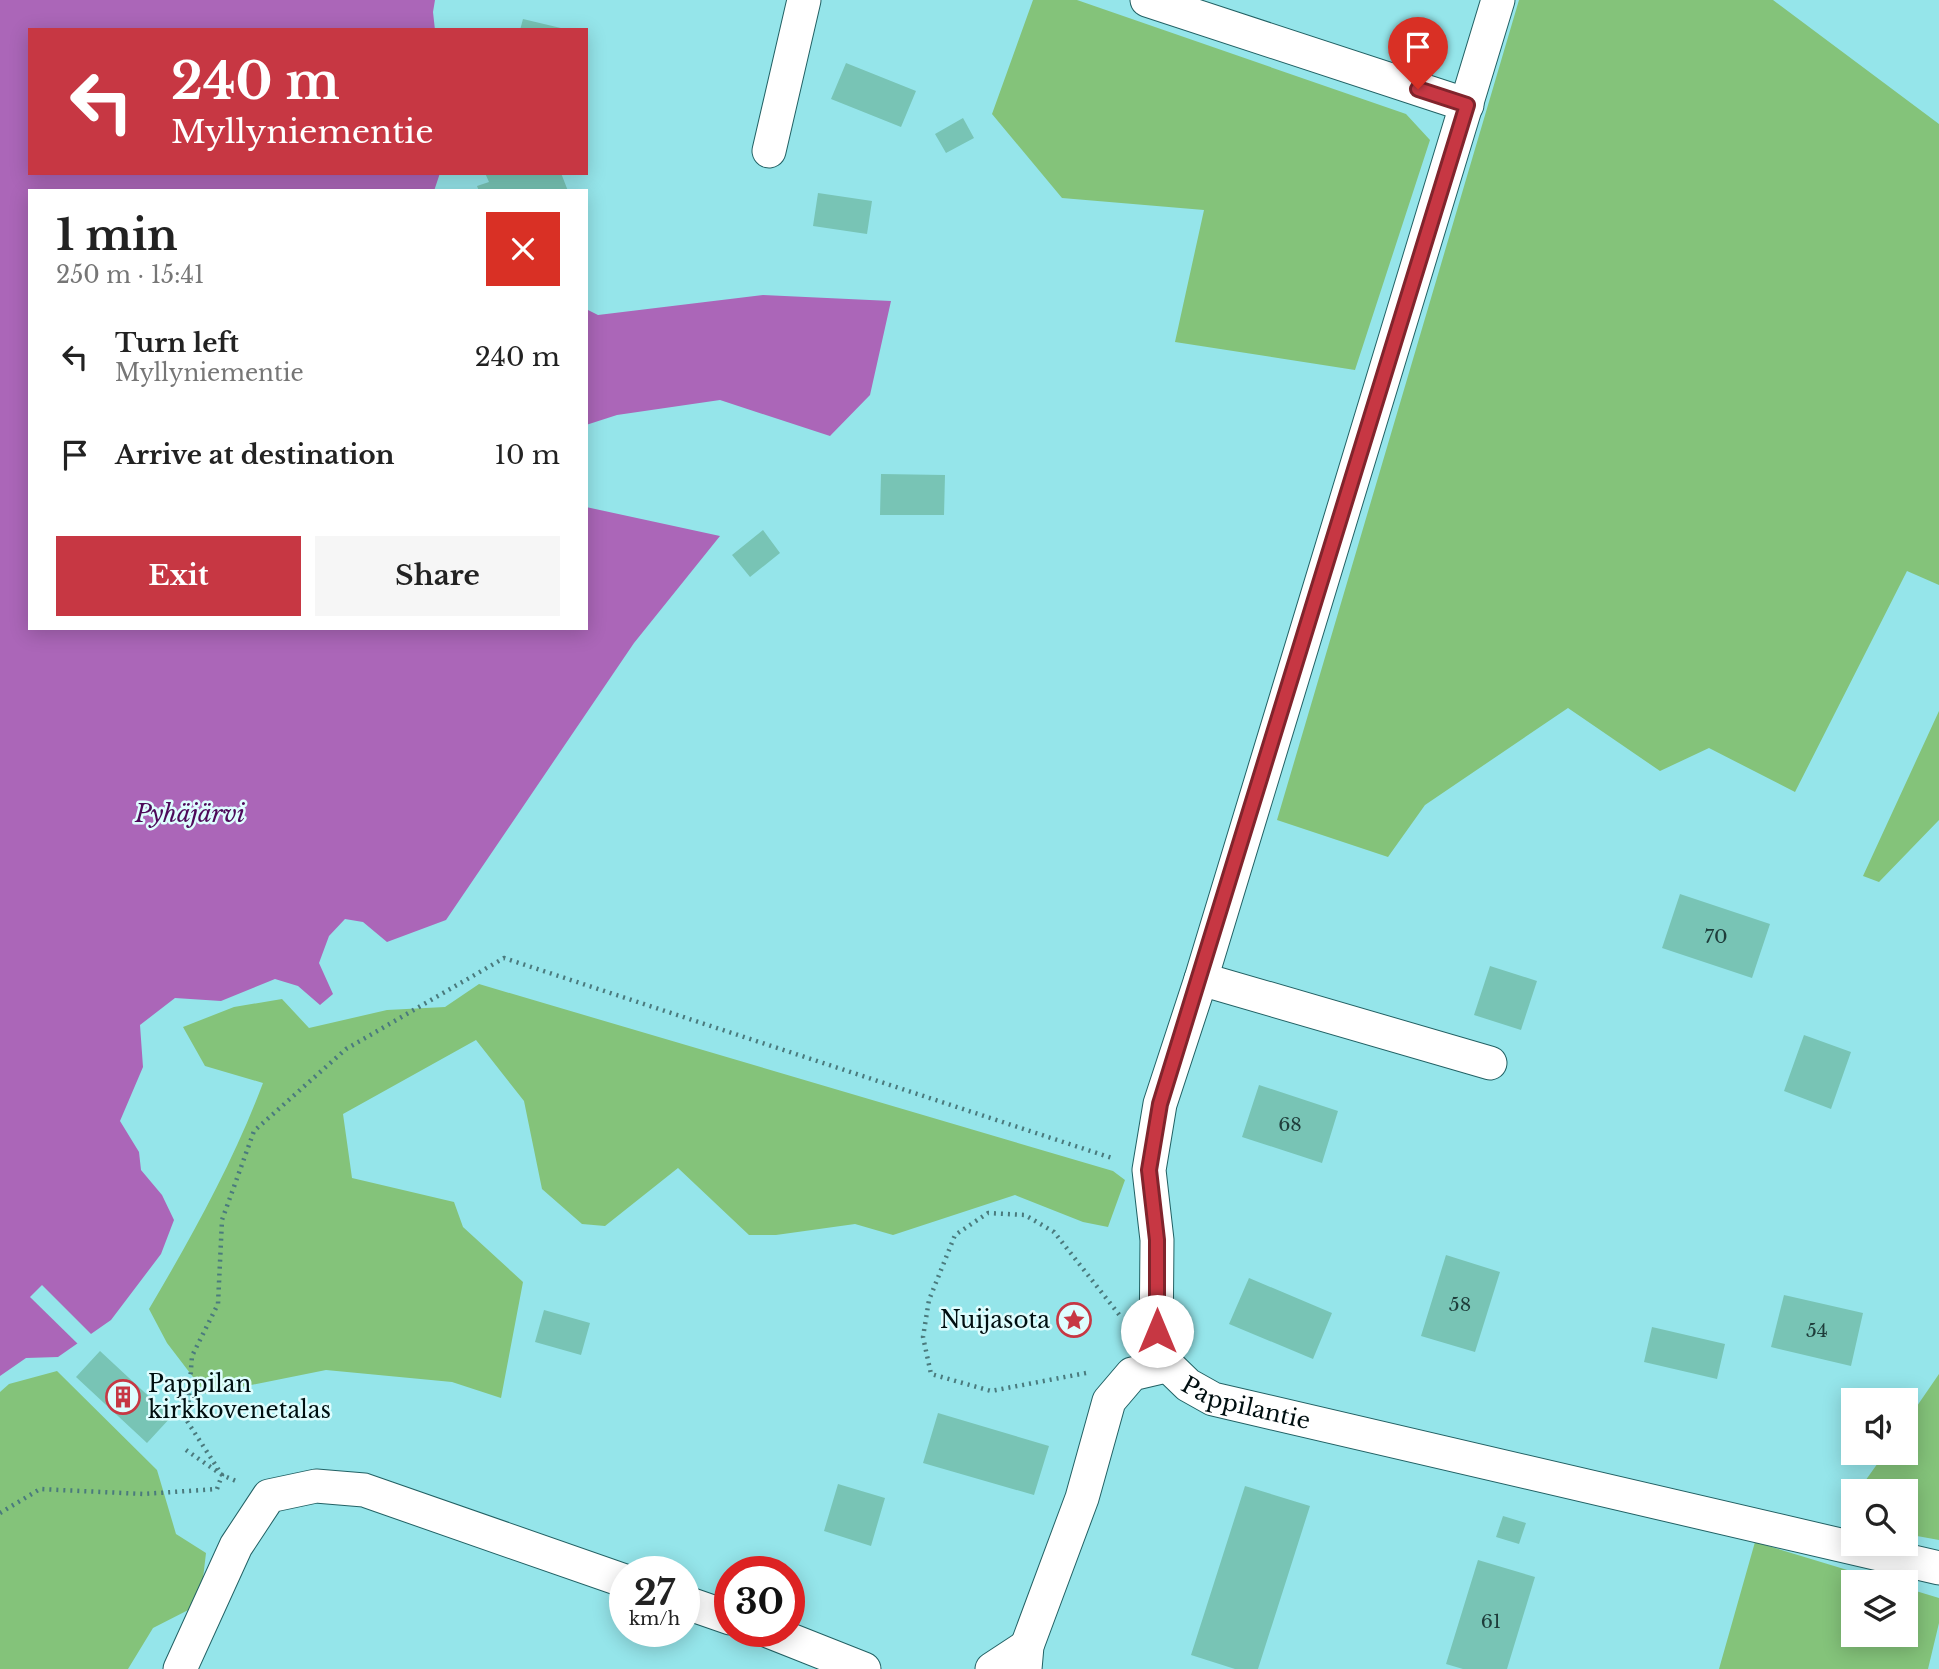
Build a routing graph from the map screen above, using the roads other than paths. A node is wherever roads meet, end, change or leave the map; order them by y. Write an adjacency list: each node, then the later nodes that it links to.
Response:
1 (804, 0): 5 (street)
2 (1147, 0): 4 (street)
3 (1498, 0): 4 (street)
4 (1467, 105): 6 (street)
5 (769, 150)
6 (1201, 979): 7 (street); 8 (street)
7 (1490, 1063)
8 (1152, 1365): 9 (street, Pappilantie); 12 (street)
9 (1939, 1569)
10 (609, 1575): 13 (street)
11 (805, 1646): 14 (street)
12 (1026, 1657): 15 (street)
13 (180, 1669)
14 (864, 1669)
15 (992, 1669)

